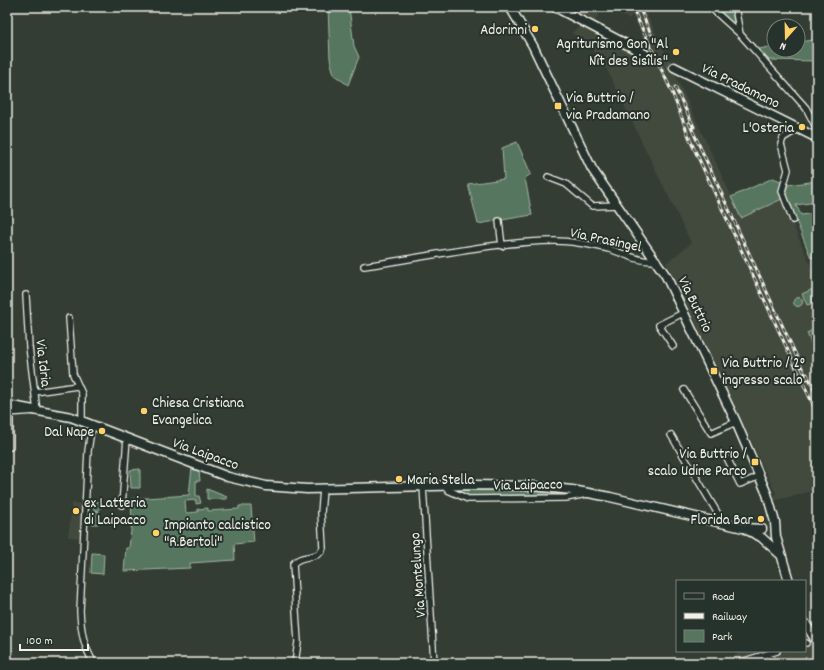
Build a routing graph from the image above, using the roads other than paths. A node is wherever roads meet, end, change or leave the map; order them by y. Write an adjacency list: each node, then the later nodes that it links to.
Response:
1 (510, 7): 5 (street, Via Buttrio)
2 (555, 7): 7 (street)
3 (710, 7): 6 (street)
4 (734, 7): 6 (street)
5 (514, 11): 13 (street, Via Buttrio)
6 (740, 34): 10 (street)
7 (646, 54)
8 (674, 67): 9 (street, Via Pradamano)
9 (798, 129): 11 (street, Via Pradamano); 14 (street)
10 (817, 129)
11 (817, 138)
12 (548, 177): 13 (street)
13 (617, 205): 17 (street, Via Buttrio)
14 (793, 220)
15 (499, 221): 16 (street)
16 (502, 246): 17 (street, Via Prasingel); 18 (street, Via Prasingel)
17 (656, 260): 20 (street, Via Buttrio)
18 (364, 266)
19 (26, 295): 25 (street, Via Idria)
20 (685, 312): 22 (street); 29 (street, Via Buttrio)
21 (69, 318): 23 (street)
22 (673, 346)
23 (77, 386): 25 (street); 28 (street)
24 (684, 390): 29 (street)
25 (35, 392): 27 (street, Via Idria)
26 (8, 410): 27 (street, Via Laipacco); 33 (street, Via Laipacco)
27 (37, 411): 28 (street, Via Laipacco)
28 (82, 420): 30 (street, Via Laipacco)
29 (736, 422): 35 (street, Via Buttrio)
30 (92, 424): 32 (street, Via Laipacco); 49 (street)
31 (671, 435): 41 (street)
32 (127, 438): 38 (street, Via Laipacco); 40 (street)
33 (7, 448)
34 (727, 458): 35 (street)
35 (760, 476): 42 (street, Via Buttrio)
36 (423, 486): 37 (street, Via Laipacco); 38 (street, Via Laipacco); 51 (street, Via Montelungo)
37 (447, 486): 39 (street, Via Laipacco); 39 (street, Via Laipacco)
38 (323, 489): 50 (street)
39 (591, 494): 41 (street, Via Laipacco)
40 (122, 505)
41 (724, 524): 42 (street, Via Laipacco)
42 (768, 534): 43 (street); 43 (street, Via Buttrio)
43 (782, 557): 44 (street, Via Buttrio)
44 (789, 580)
45 (806, 625): 46 (street)
46 (817, 642)
47 (773, 652): 48 (street)
48 (769, 653): 52 (street); 53 (street)
49 (94, 663)
50 (295, 663)
51 (434, 663)
52 (738, 663)
53 (772, 663)

